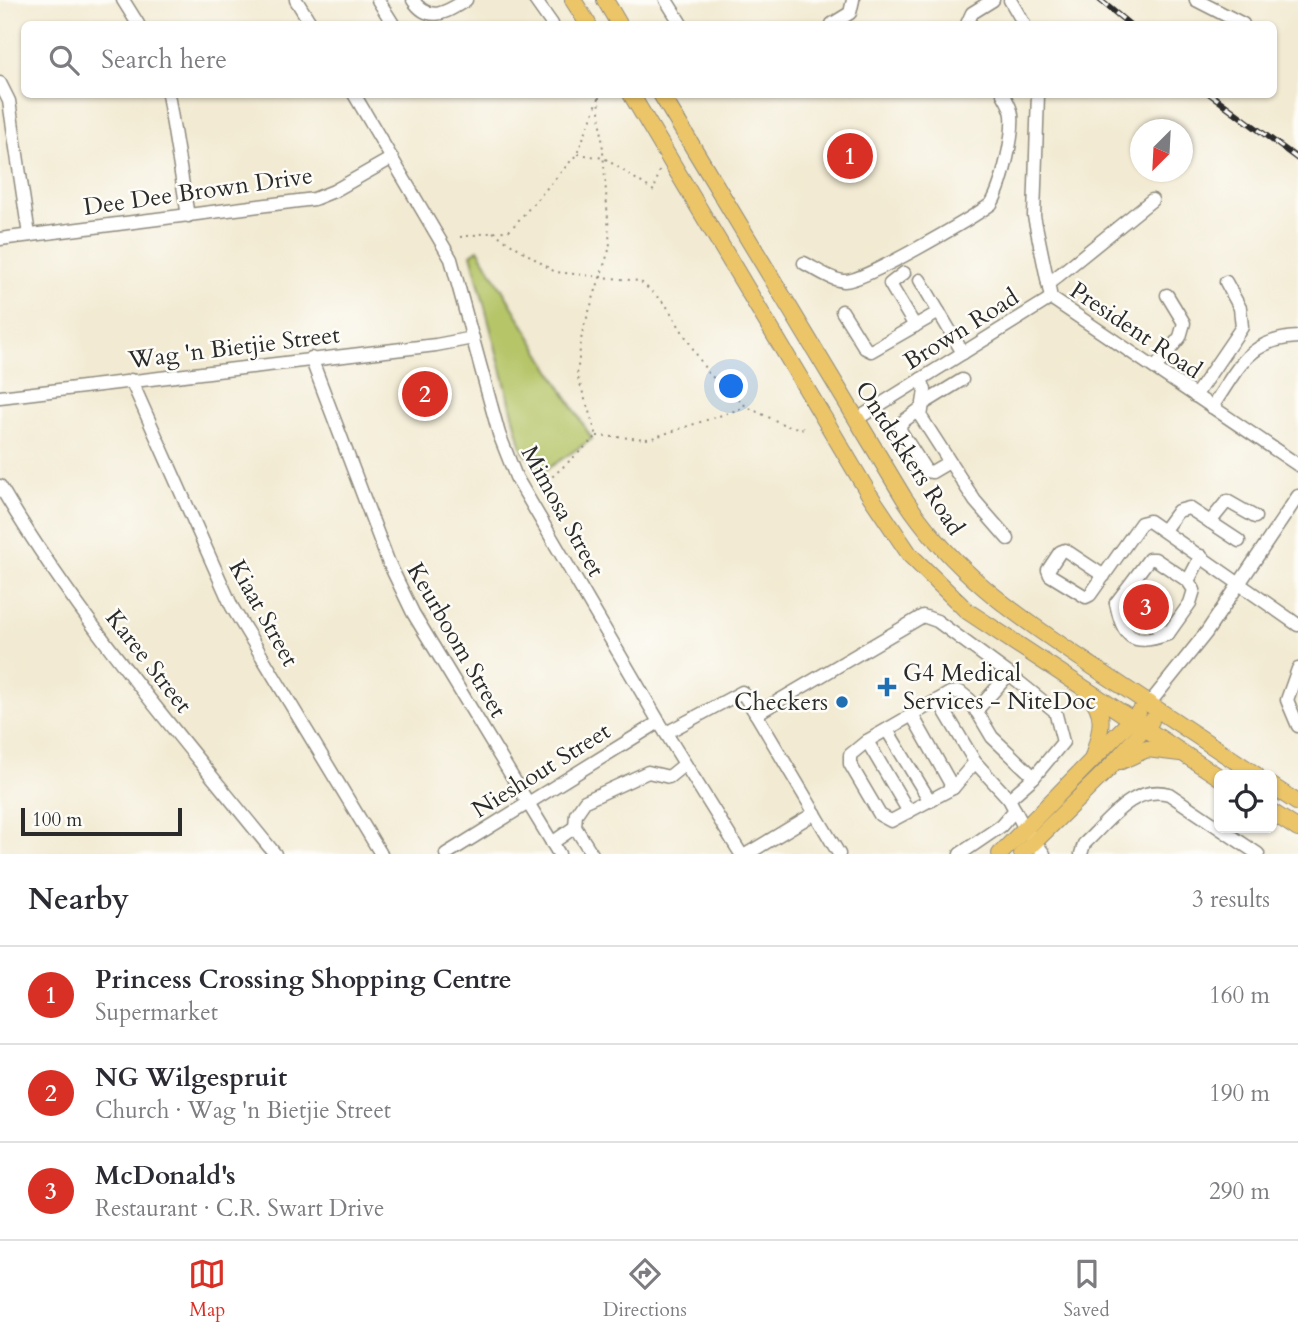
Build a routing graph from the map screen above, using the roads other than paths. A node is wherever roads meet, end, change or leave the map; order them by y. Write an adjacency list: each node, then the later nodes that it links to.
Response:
1 (123, 0): 14 (street)
2 (296, 0): 15 (street)
3 (378, 0): 16 (street)
4 (413, 0): 5 (street)
5 (466, 0)
6 (535, 0): 17 (street)
7 (573, 0): 18 (main road)
8 (605, 0): 19 (main road)
9 (666, 0): 20 (street)
10 (853, 0): 21 (street)
11 (993, 0): 22 (street)
12 (1010, 0): 23 (street)
13 (1196, 0): 24 (street)
14 (136, 21)
15 (309, 21)
16 (391, 21)
17 (550, 21)
18 (586, 21)
19 (617, 21)
20 (679, 21)
21 (836, 21)
22 (968, 21)
23 (1022, 21)
24 (1237, 21)
25 (0, 83): 35 (street)
26 (169, 98): 34 (street)
27 (356, 98): 32 (street, Mimosa Street)
28 (633, 98): 78 (main road, Ontdekkers Road)
29 (664, 98): 59 (main road, Ontdekkers Road)
30 (1005, 98): 37 (street)
31 (1038, 98): 41 (street, President Road)
32 (393, 158): 34 (street, Dee Dee Brown Drive); 48 (street, Mimosa Street)
33 (1152, 200): 41 (street)
34 (188, 216): 35 (street, Dee Dee Brown Drive)
35 (29, 235): 36 (street, Dee Dee Brown Drive)
36 (0, 240)
37 (804, 263)
38 (904, 273): 46 (street)
39 (920, 280): 45 (street)
40 (1226, 282): 55 (street)
41 (1048, 284): 43 (street, President Road)
42 (1167, 295): 51 (street)
43 (1051, 298): 49 (street, Brown Road); 51 (street, President Road)
44 (842, 311): 46 (street)
45 (939, 312): 46 (street); 49 (street)
46 (915, 326)
47 (1298, 337): 58 (street)
48 (473, 338): 50 (street, Wag 'n Bietjie Street); 86 (street, Mimosa Street)
49 (963, 353): 52 (street, Brown Road)
50 (311, 358): 53 (street, Wag 'n Bietjie Street); 101 (street, Keurboom Street)
51 (1155, 368): 55 (street, President Road)
52 (921, 379): 57 (street); 59 (street, Brown Road)
53 (131, 380): 56 (street, Wag 'n Bietjie Street); 112 (street, Kiaat Street)
54 (962, 380): 57 (street)
55 (1195, 396): 58 (street, President Road)
56 (0, 397)
57 (921, 406): 60 (street); 60 (street)
58 (1212, 407): 61 (street, President Road)
59 (857, 419): 80 (main road, Ontdekkers Road)
60 (949, 462): 67 (street)
61 (1298, 465)
62 (0, 486): 111 (street, Karee Street)
63 (1298, 496): 72 (street)
64 (1255, 517): 65 (street)
65 (1210, 522): 66 (street); 68 (street)
66 (1164, 530): 69 (street); 70 (street)
67 (1008, 539)
68 (1239, 541)
69 (1201, 556): 71 (street); 72 (street)
70 (1104, 576)
71 (1188, 581): 73 (street); 75 (street)
72 (1241, 584): 74 (street); 80 (street)
73 (1116, 603): 75 (street); 75 (street)
74 (1298, 625)
75 (1168, 634)
76 (1298, 669): 85 (street)
77 (1009, 674): 81 (street); 82 (street); 97 (street)
78 (1072, 680): 84 (main road, Ontdekkers Road); 92 (main road)
79 (939, 700): 81 (street); 83 (street); 91 (street)
80 (1153, 707): 84 (main road); 87 (main road); 95 (main road, Ontdekkers Road)
81 (976, 711): 97 (street)
82 (757, 714): 86 (street, Nieshout Street); 105 (street)
83 (912, 715): 88 (street); 98 (street)
84 (1132, 719): 87 (main road, Ontdekkers Road); 92 (main road)
85 (1298, 726)
86 (662, 727): 93 (street, Mimosa Street); 101 (street, Nieshout Street)
87 (1147, 728): 90 (main road, Ontdekkers Road); 94 (main road)
88 (887, 730): 89 (street); 100 (street)
89 (867, 741): 104 (street); 104 (street)
90 (1185, 754): 94 (main road); 96 (main road, Ontdekkers Road)
91 (975, 762): 98 (street); 103 (street)
92 (1091, 762): 109 (main road)
93 (685, 764): 107 (street); 115 (street, Mimosa Street)
94 (1110, 767): 109 (main road)
95 (1248, 770)
96 (1214, 774)
97 (1034, 777): 103 (street)
98 (953, 788): 100 (street)
99 (1277, 789): 102 (main road)
100 (930, 801): 104 (street)
101 (529, 803): 110 (street, Keurboom Street); 113 (street, Nieshout Street)
102 (1298, 803)
103 (1012, 804): 109 (street); 118 (street)
104 (909, 812)
105 (815, 813): 116 (street); 117 (street)
106 (1277, 815): 108 (main road)
107 (575, 827): 110 (street); 114 (street)
108 (1298, 829)
109 (1034, 842): 119 (main road); 120 (main road)
110 (556, 848)
111 (275, 854)
112 (381, 854)
113 (446, 854)
114 (592, 854)
115 (741, 854)
116 (747, 854)
117 (839, 854)
118 (960, 854)
119 (1000, 854)
120 (1022, 854)
121 (1081, 854): 122 (street)
122 (1258, 854)

